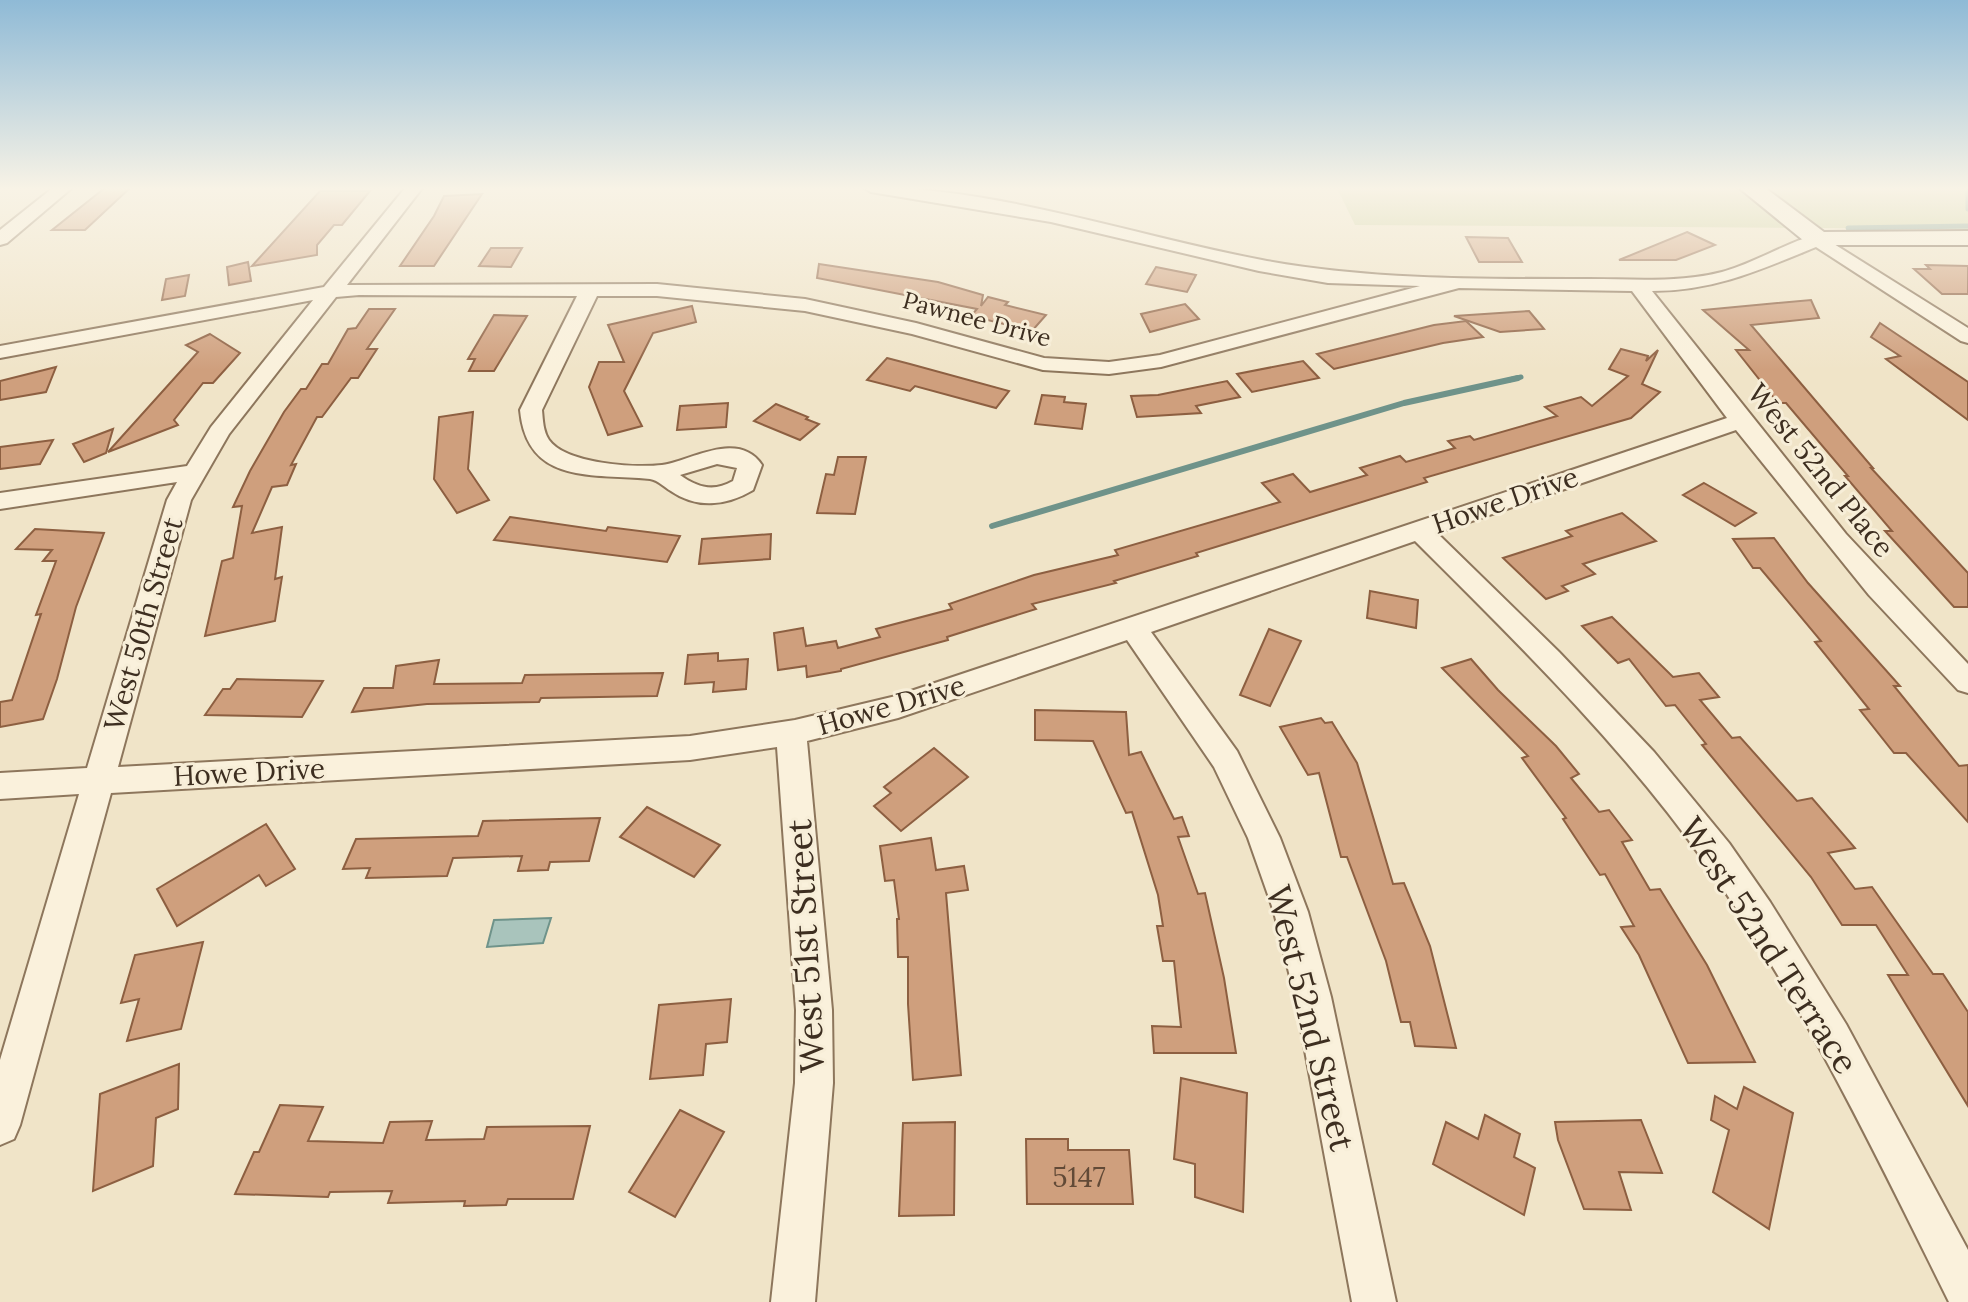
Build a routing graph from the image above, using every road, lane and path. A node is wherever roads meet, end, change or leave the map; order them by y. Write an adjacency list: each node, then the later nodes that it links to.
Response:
1 (366, 248): 9 (street, West 50th Street)
2 (1184, 248): 5 (street)
3 (1799, 248): 7 (street)
4 (1829, 248): 11 (street)
5 (1328, 277): 6 (street); 10 (street)
6 (1459, 282): 7 (street); 10 (street, Pawnee Drive)
7 (1638, 286): 13 (street, West 52nd Place)
8 (590, 289): 9 (street, Pawnee Drive); 10 (street, Pawnee Drive); 15 (street)
9 (331, 292): 12 (street, Pawnee Drive); 14 (street, West 50th Street)
10 (1356, 310)
11 (1968, 337)
12 (0, 352)
13 (1741, 421): 17 (street, Howe Drive); 19 (street, West 52nd Place)
14 (195, 472): 16 (street); 21 (street, West 50th Street)
15 (662, 473)
16 (0, 501)
17 (1418, 529): 18 (street, Howe Drive); 24 (street, West 52nd Terrace)
18 (1133, 627): 20 (street, Howe Drive); 26 (street, West 52nd Street)
19 (1968, 682)
20 (791, 733): 21 (street, Howe Drive); 25 (street, West 51st Street)
21 (97, 780): 22 (street, Howe Drive); 23 (street, West 50th Street)
22 (0, 786)
23 (0, 1125)
24 (1968, 1294)
25 (793, 1302)
26 (1374, 1302)

